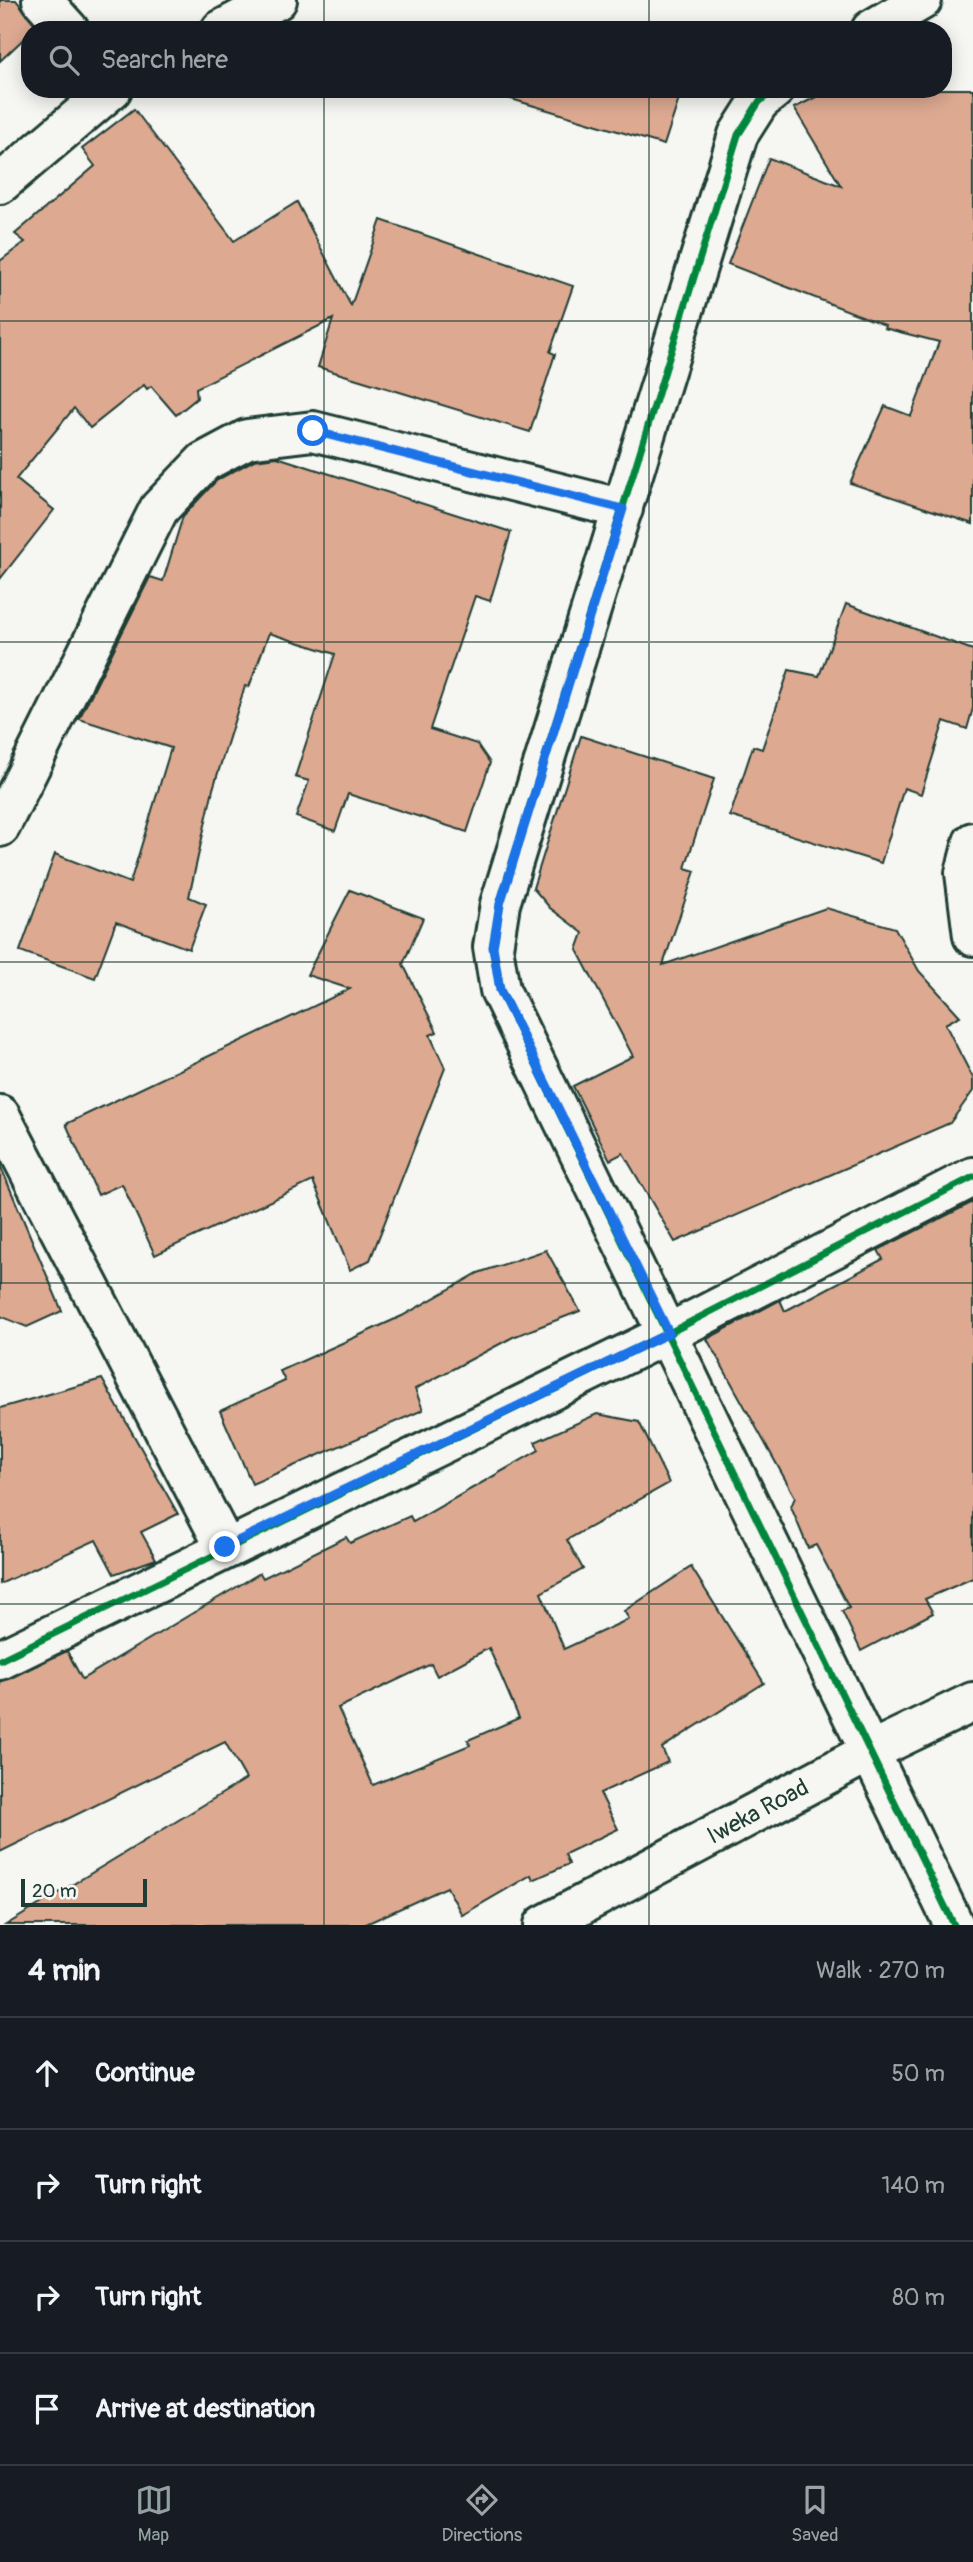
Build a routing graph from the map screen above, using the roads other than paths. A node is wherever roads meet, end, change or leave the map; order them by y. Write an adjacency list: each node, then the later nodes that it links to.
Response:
1 (42, 0): 4 (street)
2 (277, 0): 5 (street)
3 (922, 0): 6 (street)
4 (61, 21)
5 (238, 21)
6 (886, 21)
7 (101, 98): 9 (street)
8 (763, 98): 10 (street)
9 (0, 184)
10 (623, 509): 11 (street); 16 (street)
11 (0, 827)
12 (973, 842): 13 (street)
13 (973, 936)
14 (4, 1133): 17 (street)
15 (973, 1177): 16 (street)
16 (669, 1333): 17 (street); 20 (street)
17 (225, 1547): 18 (street)
18 (0, 1660)
19 (973, 1702): 20 (street, Iweka Road)
20 (871, 1751): 21 (street, Iweka Road); 22 (street)
21 (544, 1925)
22 (954, 1925)

